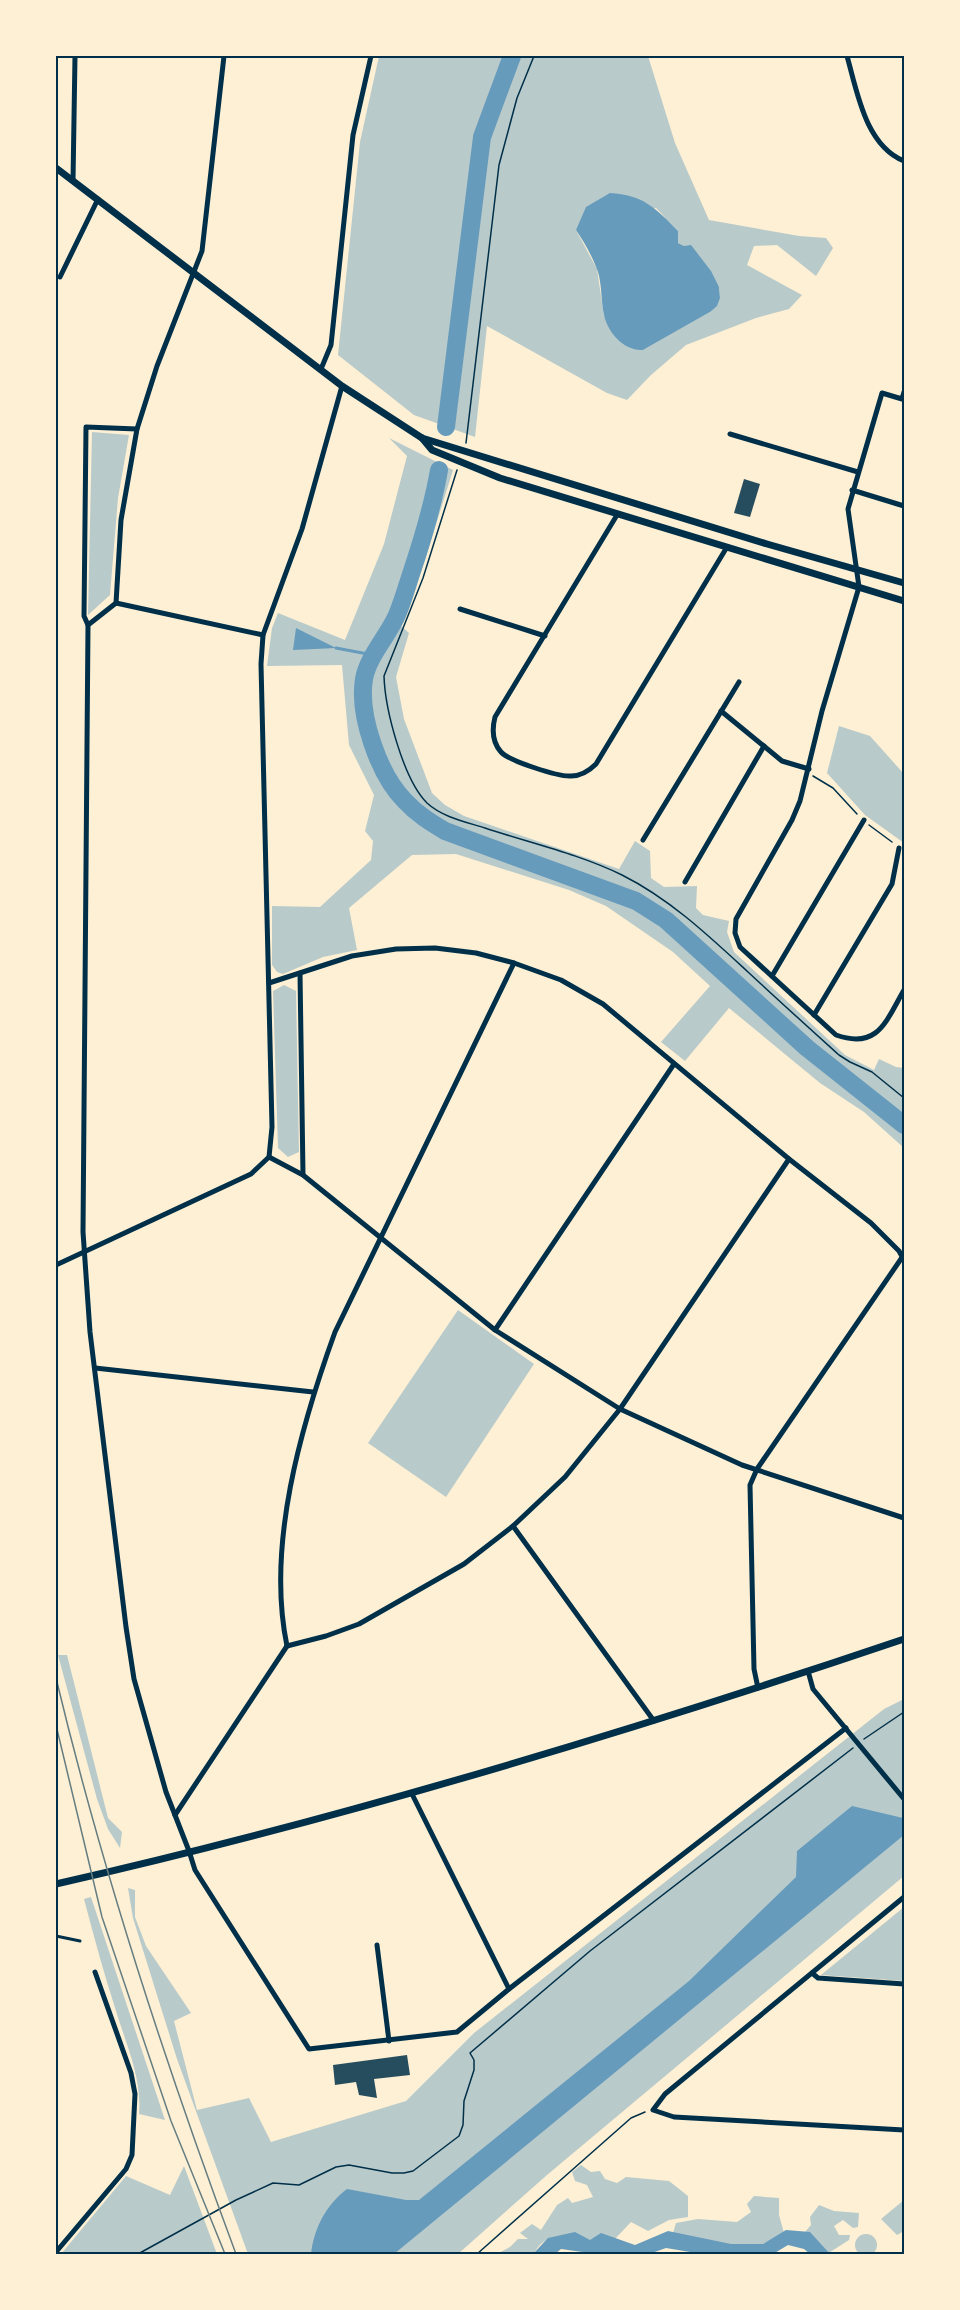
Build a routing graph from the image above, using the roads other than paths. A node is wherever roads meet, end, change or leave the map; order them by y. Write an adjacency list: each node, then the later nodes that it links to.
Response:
1 (75, 56): 7 (street)
2 (224, 56): 9 (street)
3 (371, 56): 11 (street)
4 (847, 56): 5 (street)
5 (904, 160)
6 (56, 168): 7 (street)
7 (73, 181): 8 (street)
8 (98, 199): 9 (street); 10 (street)
9 (194, 272): 11 (street); 14 (street)
10 (60, 277)
11 (321, 369): 12 (street)
12 (342, 386): 16 (street); 29 (street)
13 (904, 392): 17 (street)
14 (136, 429): 26 (street); 28 (street)
15 (730, 434): 17 (street)
16 (422, 438): 20 (street); 22 (street)
17 (858, 472): 18 (street)
18 (852, 490): 19 (street); 22 (street)
19 (904, 506)
20 (617, 515): 21 (street); 30 (street)
21 (727, 547): 24 (street); 30 (street)
22 (856, 568): 23 (street); 24 (street)
23 (904, 583)
24 (859, 587): 25 (street); 34 (street)
25 (904, 601)
26 (116, 603): 28 (street); 29 (street)
27 (460, 609): 30 (street)
28 (88, 625): 50 (street)
29 (263, 635): 42 (street)
30 (545, 636)
31 (739, 682): 32 (street)
32 (721, 711): 33 (street); 36 (street)
33 (764, 746): 34 (street); 38 (street)
34 (809, 771): 41 (street)
35 (864, 820): 41 (street)
36 (643, 840)
37 (899, 848): 44 (street)
38 (685, 882)
39 (514, 963): 40 (street); 45 (street); 49 (street)
40 (300, 974): 42 (street); 48 (street)
41 (772, 976): 44 (street)
42 (269, 982): 46 (street)
43 (904, 990): 44 (street)
44 (814, 1015)
45 (674, 1064): 47 (street); 53 (street)
46 (269, 1157): 48 (street); 50 (street)
47 (789, 1158): 51 (street); 56 (street)
48 (303, 1175): 49 (street)
49 (380, 1239): 53 (street); 55 (street)
50 (84, 1251): 52 (street); 54 (street)
51 (904, 1258): 57 (street)
52 (56, 1265)
53 (495, 1330): 56 (street)
54 (95, 1368): 55 (street); 68 (street)
55 (313, 1392): 61 (street)
56 (620, 1409): 57 (street); 59 (street)
57 (758, 1469): 58 (street); 63 (street)
58 (904, 1518)
59 (513, 1526): 61 (street); 64 (street)
60 (904, 1639): 62 (street)
61 (287, 1646): 68 (street)
62 (808, 1671): 63 (street); 65 (street)
63 (758, 1688): 64 (street)
64 (654, 1721): 66 (street)
65 (846, 1728): 67 (street); 78 (street)
66 (412, 1794): 69 (street); 78 (street)
67 (904, 1799)
68 (175, 1815): 69 (street)
69 (189, 1851): 70 (street); 79 (street)
70 (56, 1884)
71 (904, 1898): 76 (street)
72 (56, 1936): 73 (lane)
73 (80, 1941)
74 (377, 1945): 79 (street)
75 (94, 1972): 81 (street)
76 (812, 1973): 77 (street); 80 (street)
77 (904, 1984)
78 (509, 1989): 79 (street)
79 (388, 2041)
80 (904, 2130)
81 (56, 2252)

